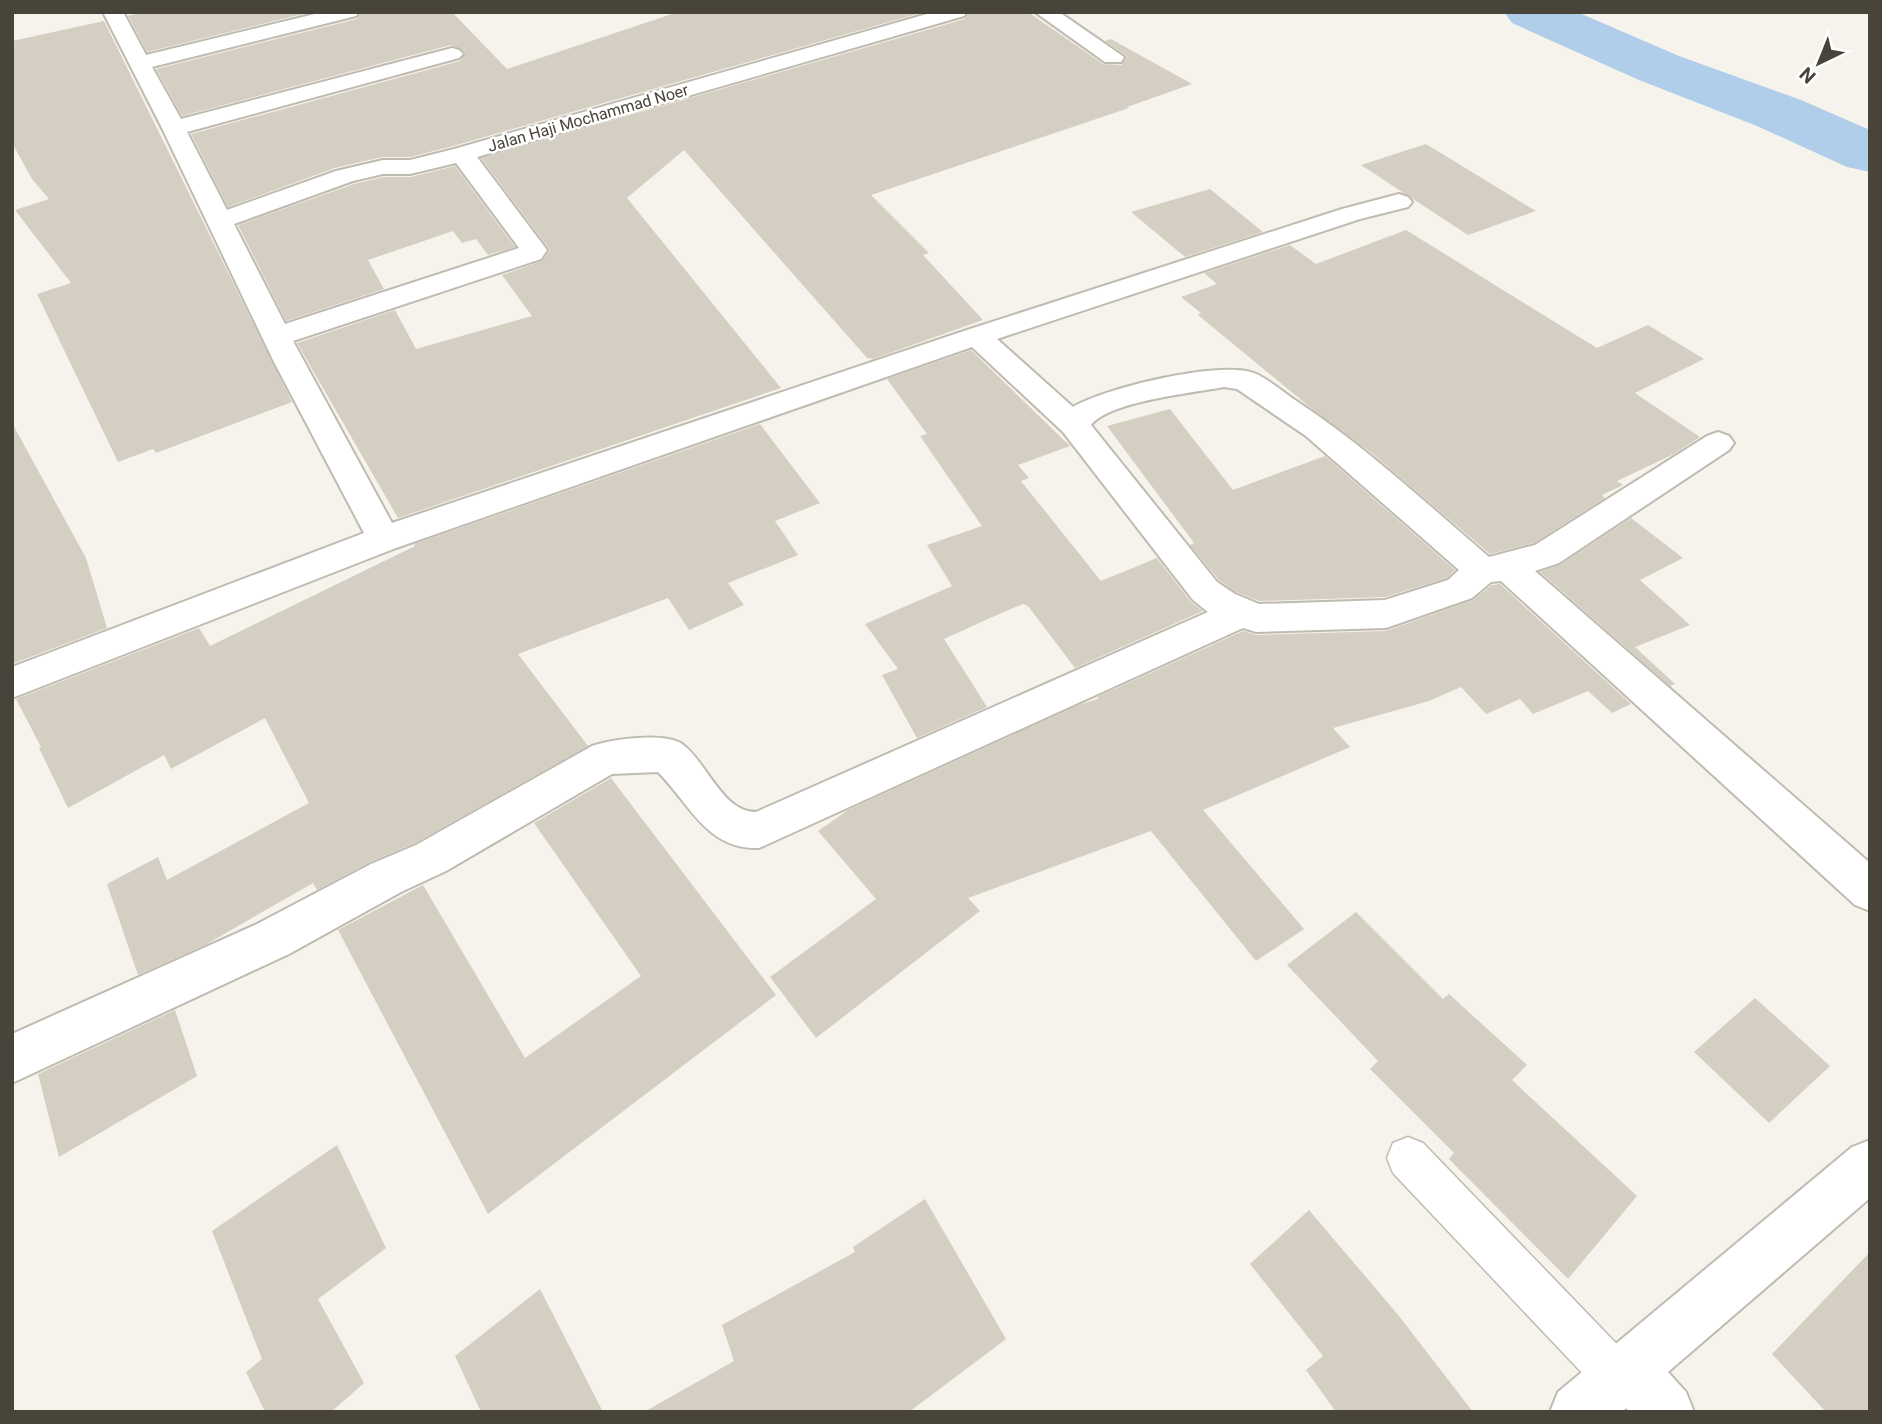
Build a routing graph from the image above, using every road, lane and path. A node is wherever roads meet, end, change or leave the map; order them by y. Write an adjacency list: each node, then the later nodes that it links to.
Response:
1 (113, 12): 7 (street)
2 (349, 12): 7 (street)
3 (957, 12): 9 (street, Jalan Haji Mochammad Noer)
4 (1045, 12): 6 (street)
5 (452, 54): 8 (street)
6 (1113, 57)
7 (141, 63): 8 (street)
8 (174, 128): 11 (street)
9 (462, 154): 11 (street, Jalan Haji Mochammad Noer); 12 (street)
10 (1399, 202): 13 (street)
11 (219, 221): 12 (street)
12 (278, 336): 16 (street)
13 (977, 336): 14 (street); 16 (street)
14 (1074, 425): 17 (street); 18 (street)
15 (1718, 443): 17 (street)
16 (384, 538): 19 (street)
17 (1495, 568): 18 (street); 20 (street)
18 (1241, 613): 21 (street)
19 (12, 683)
20 (1870, 891)
21 (12, 1059)
22 (1408, 1158): 24 (lane)
23 (1870, 1164): 24 (street)
24 (1623, 1374): 25 (street); 26 (street)
25 (1578, 1412)
26 (1667, 1412)

